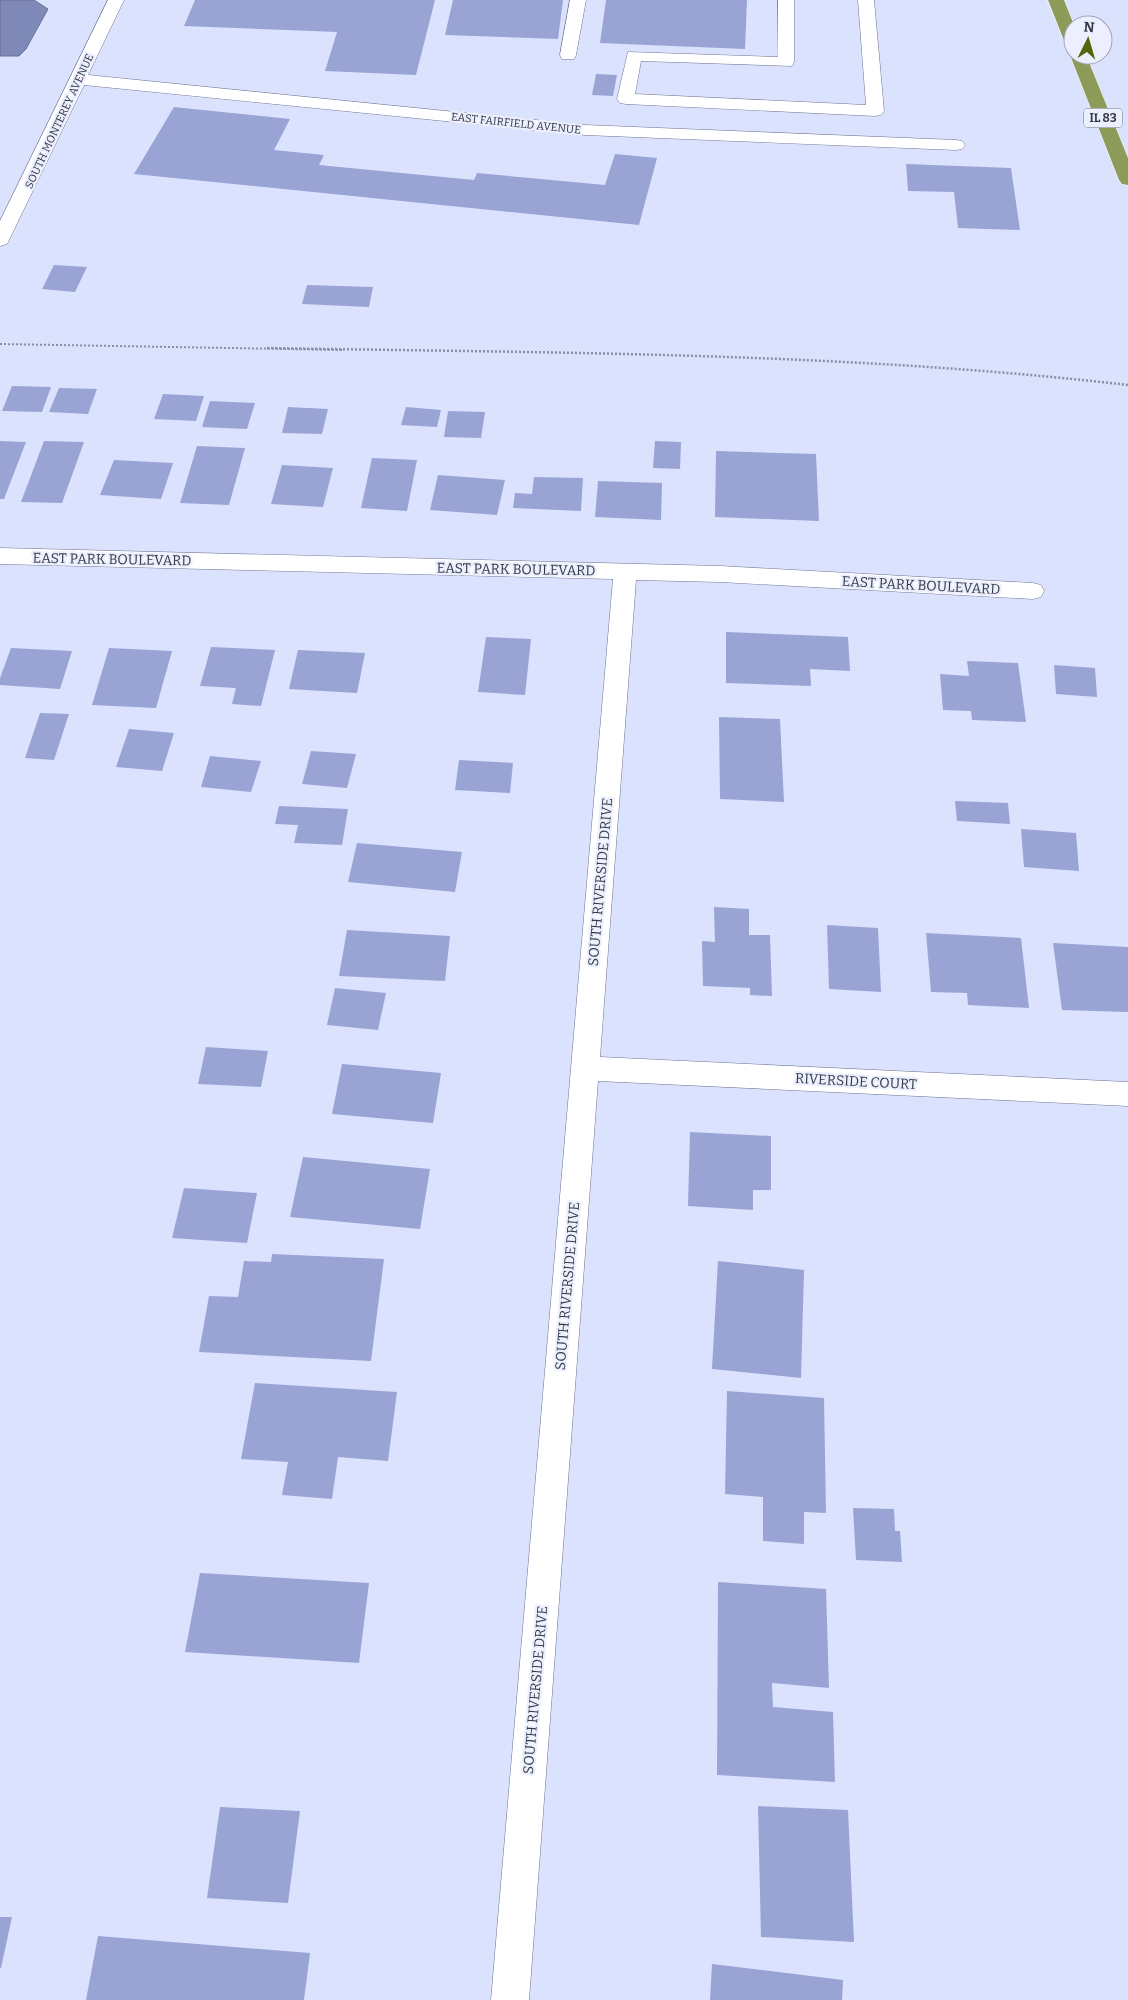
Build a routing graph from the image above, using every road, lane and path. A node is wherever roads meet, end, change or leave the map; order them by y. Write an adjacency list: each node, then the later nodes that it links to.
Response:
1 (116, 0): 9 (street, SOUTH MONTEREY AVENUE)
2 (578, 0): 7 (street)
3 (786, 0): 4 (street)
4 (866, 0)
5 (1056, 0): 6 (highway)
6 (1063, 18)
7 (568, 55)
8 (1082, 65): 11 (highway, IL 83)
9 (78, 79): 10 (street, EAST FAIRFIELD AVENUE); 12 (street, SOUTH MONTEREY AVENUE)
10 (956, 145)
11 (1128, 180)
12 (0, 240)
13 (0, 344): 14 (path)
14 (1128, 385)
15 (0, 556): 16 (street, EAST PARK BOULEVARD)
16 (625, 572): 17 (street, EAST PARK BOULEVARD); 18 (street, SOUTH RIVERSIDE DRIVE)
17 (1032, 591)
18 (584, 1068): 19 (street, RIVERSIDE COURT); 20 (street, SOUTH RIVERSIDE DRIVE)
19 (1128, 1094)
20 (510, 2000)

